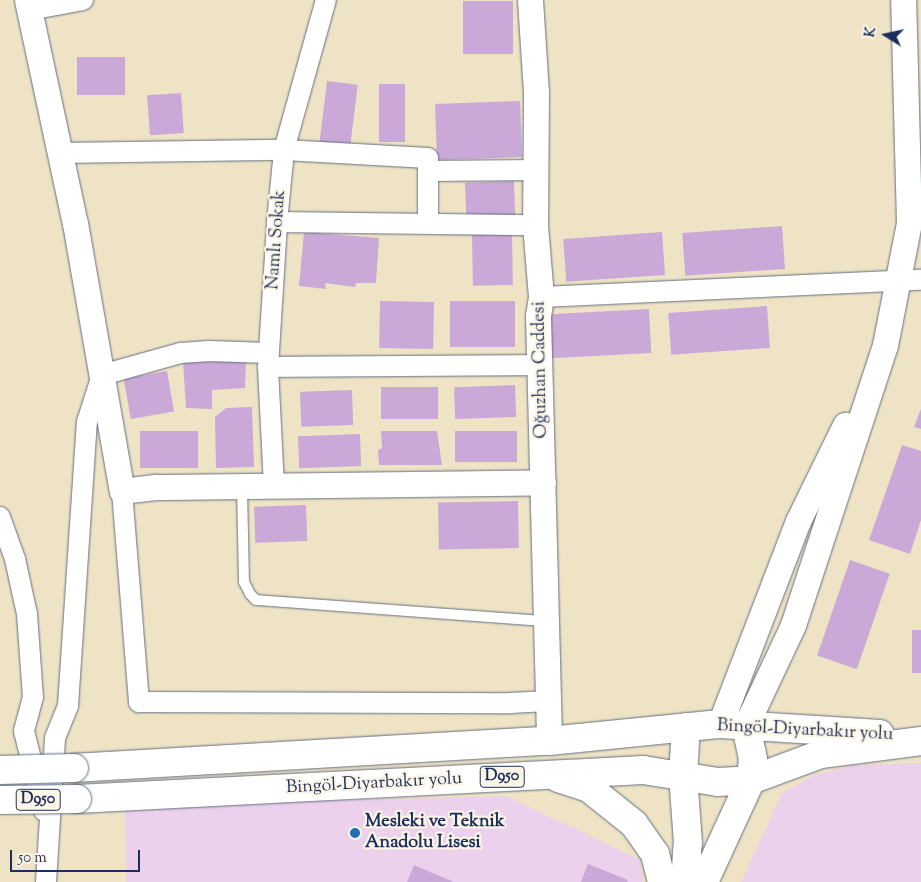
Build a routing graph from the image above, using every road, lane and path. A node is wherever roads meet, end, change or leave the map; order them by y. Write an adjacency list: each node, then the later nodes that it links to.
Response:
1 (83, 0): 5 (street)
2 (326, 0): 7 (street, Namlı Sokak)
3 (530, 0): 9 (street, Oğuzhan Caddesi)
4 (903, 0): 6 (street)
5 (28, 5): 8 (street)
6 (913, 114): 14 (street)
7 (284, 150): 8 (street); 10 (street); 11 (street, Namlı Sokak)
8 (60, 153): 18 (street)
9 (537, 170): 10 (street); 13 (street, Oğuzhan Caddesi)
10 (428, 171): 12 (street)
11 (277, 222): 12 (street); 16 (street, Namlı Sokak)
12 (428, 222): 13 (street)
13 (535, 225): 15 (street, Oğuzhan Caddesi)
14 (909, 281): 15 (street); 26 (street)
15 (541, 297): 17 (street, Oğuzhan Caddesi)
16 (268, 360): 17 (street); 18 (street); 21 (street, Namlı Sokak)
17 (540, 365): 19 (street, Oğuzhan Caddesi)
18 (102, 375): 22 (street); 35 (street)
19 (543, 482): 21 (street); 24 (street, Oğuzhan Caddesi)
20 (242, 486): 21 (street); 22 (street); 24 (lane)
21 (274, 486)
22 (122, 491): 25 (street)
23 (0, 517): 35 (street)
24 (546, 621): 25 (street, Oğuzhan Caddesi)
25 (548, 701): 29 (street, Oğuzhan Caddesi)
26 (733, 724): 27 (main road, Bingöl-Diyarbakır yolu / D950); 28 (main road, Bingöl-Diyarbakır yolu / D950); 33 (main road)
27 (686, 727): 29 (main road, Bingöl-Diyarbakır yolu / D950); 32 (main road)
28 (921, 739): 33 (main road, Bingöl-Diyarbakır yolu / D950)
29 (549, 741): 30 (main road, Bingöl-Diyarbakır yolu / D950, bridge)
30 (0, 770)
31 (547, 775): 32 (main road, Bingöl-Diyarbakır yolu / D950); 34 (main road, Bingöl-Diyarbakır yolu / D950, bridge); 37 (main road)
32 (683, 775): 33 (main road, Bingöl-Diyarbakır yolu / D950); 38 (main road)
33 (751, 780): 39 (main road)
34 (0, 800)
35 (50, 840): 36 (street)
36 (46, 882)
37 (662, 882)
38 (685, 882)
39 (704, 882)

